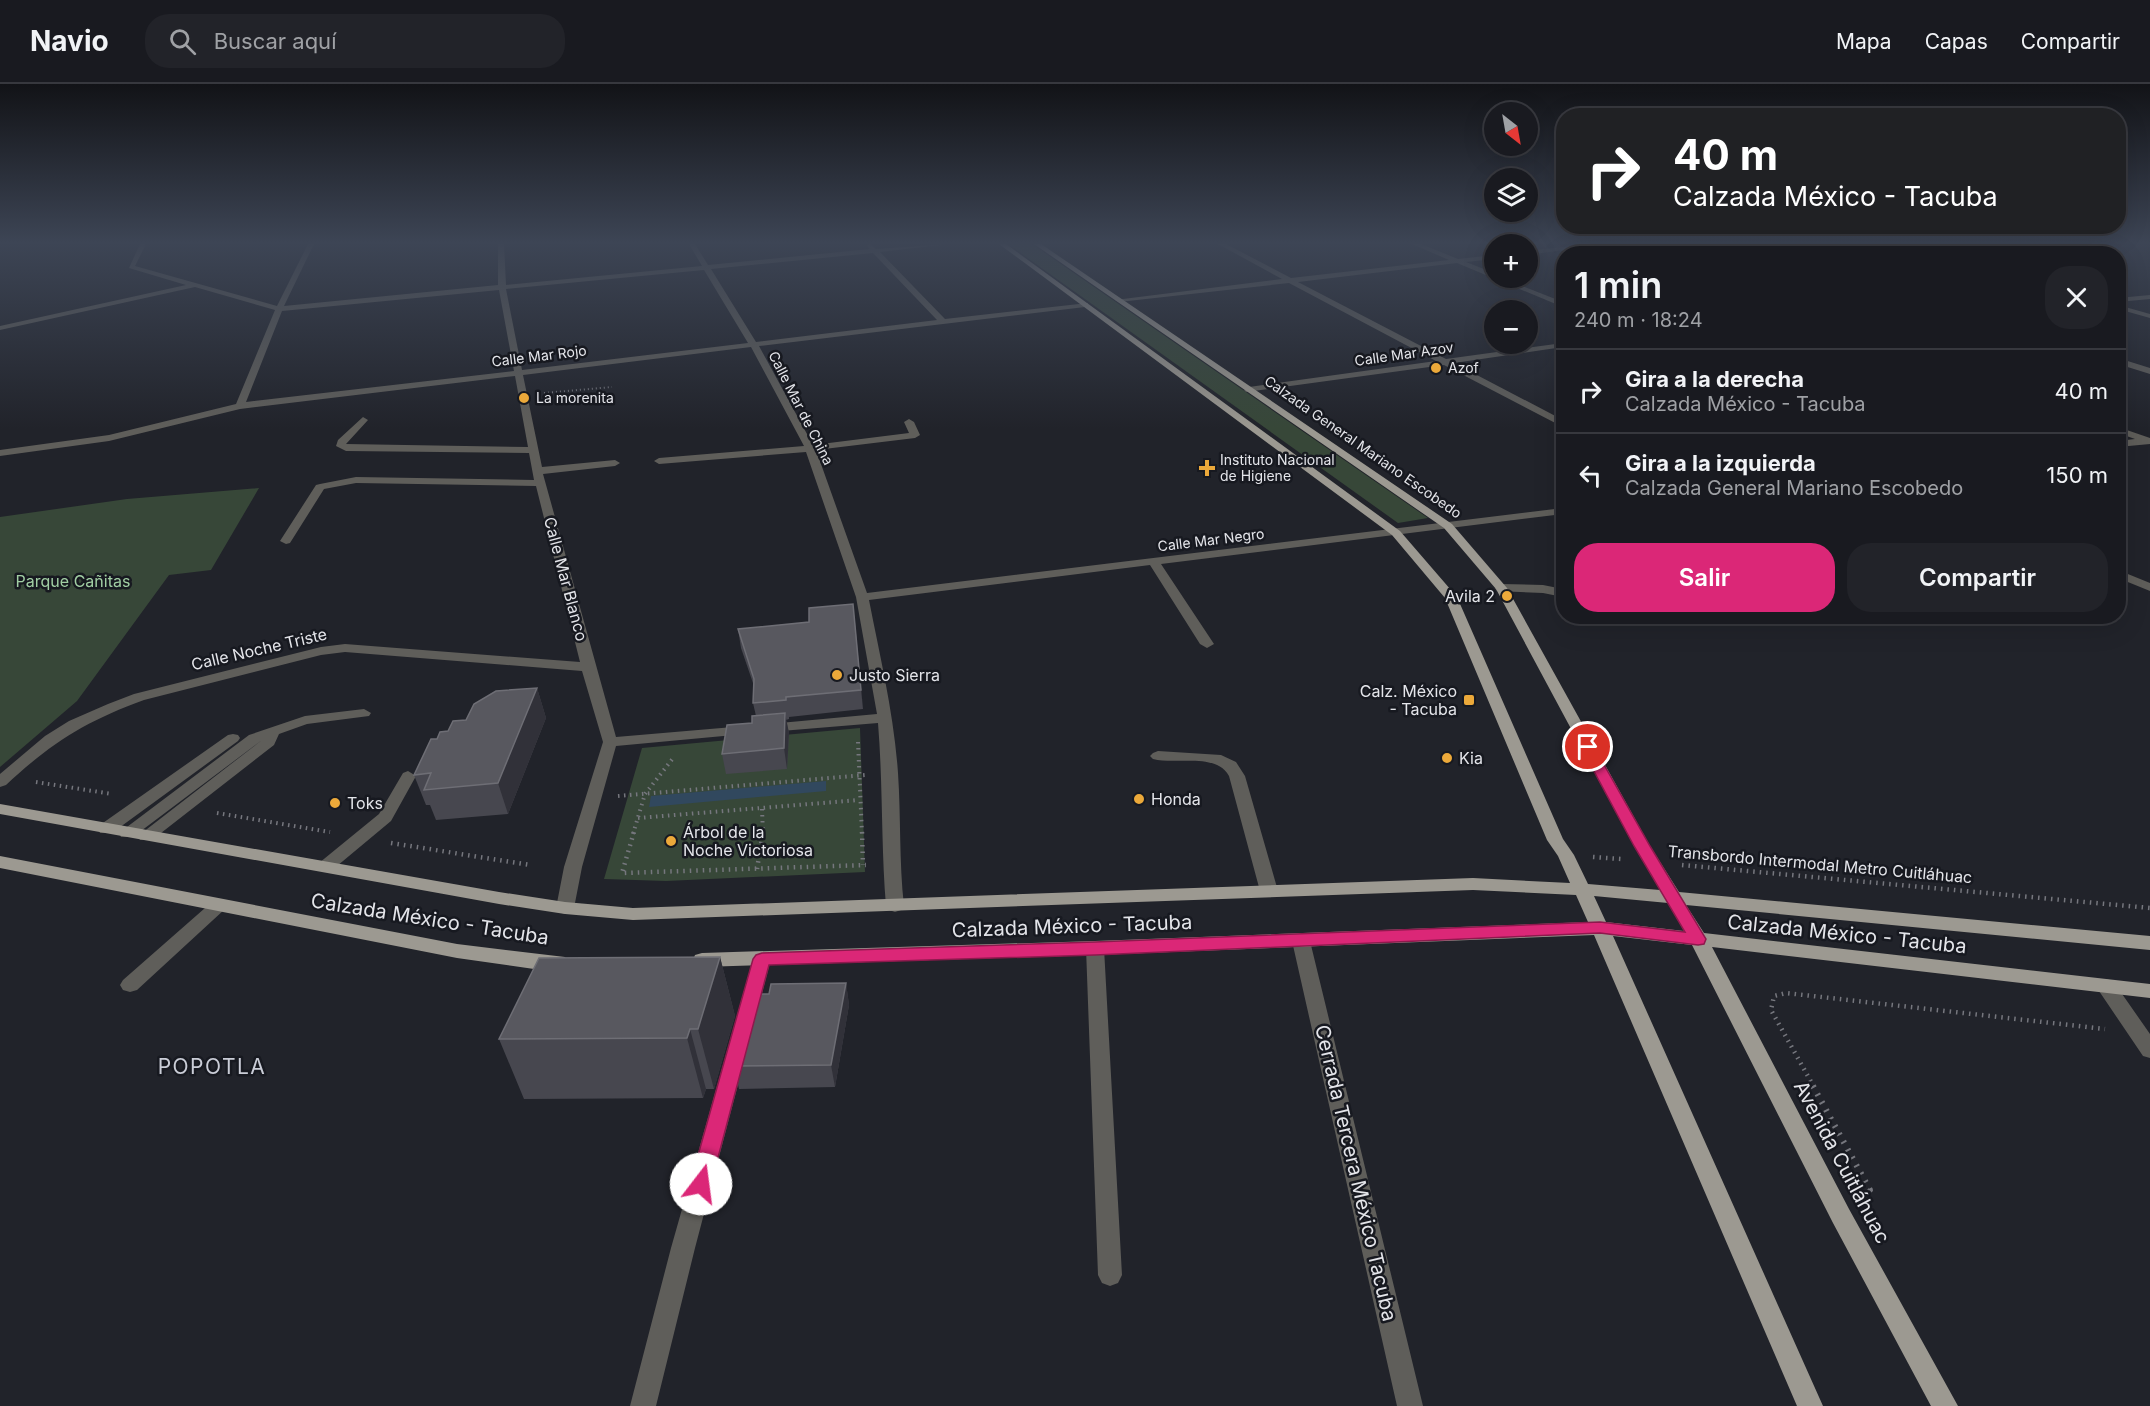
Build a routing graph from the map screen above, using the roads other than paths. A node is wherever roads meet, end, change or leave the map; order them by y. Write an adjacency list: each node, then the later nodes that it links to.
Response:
1 (101, 306): 16 (street)
2 (268, 306): 12 (street)
3 (281, 306): 12 (street)
4 (313, 306): 12 (street)
5 (506, 306): 22 (street, Calle Mar Blanco)
6 (729, 306): 17 (street, Calle Mar de China)
7 (927, 306): 15 (street)
8 (1078, 306): 15 (street, Calle Mar Rojo)
9 (1085, 306): 39 (main road)
10 (1127, 306): 23 (main road, Calzada General Mariano Escobedo)
11 (1338, 306): 19 (street)
12 (279, 309): 24 (street)
13 (2126, 309): 14 (street)
14 (2150, 316)
15 (943, 322): 17 (street, Calle Mar Rojo)
16 (0, 328)
17 (753, 344): 22 (street, Calle Mar Rojo); 31 (street, Calle Mar de China)
18 (1556, 346): 19 (street, Calle Mar Azov)
19 (1445, 362): 23 (street, Calle Mar Azov); 26 (street)
20 (2126, 364): 21 (street)
21 (2150, 371)
22 (520, 372): 24 (street, Calle Mar Rojo); 32 (street, Calle Mar Blanco)
23 (1249, 390): 38 (main road, Calzada General Mariano Escobedo)
24 (240, 406): 33 (street, Calle Mar Rojo)
25 (363, 420): 32 (street)
26 (1556, 420)
27 (909, 422): 31 (street)
28 (2126, 433): 29 (street)
29 (2149, 440): 30 (street)
30 (2126, 443)
31 (810, 448): 34 (street); 46 (street, Calle Mar de China)
32 (534, 450): 36 (street, Calle Mar Blanco)
33 (0, 453)
34 (659, 461)
35 (615, 463): 36 (street)
36 (539, 477): 40 (street); 48 (street, Calle Mar Blanco)
37 (1556, 512): 38 (street, Calle Mar Negro)
38 (1448, 526): 39 (street, Calle Mar Negro); 44 (main road, Calzada General Mariano Escobedo)
39 (1396, 533): 41 (street, Calle Mar Negro); 63 (main road)
40 (286, 541)
41 (1154, 562): 46 (street, Calle Mar Negro); 47 (street)
42 (2126, 577): 43 (street)
43 (2150, 587)
44 (1501, 588): 45 (street); 65 (main road, Calzada General Mariano Escobedo)
45 (1556, 592)
46 (862, 597): 50 (street, Calle Mar de China)
47 (1207, 644)
48 (588, 667): 53 (street, Calle Mar Blanco); 56 (street, Calle Noche Triste)
49 (364, 713): 51 (street)
50 (885, 717): 53 (street); 67 (street, Calle Mar de China)
51 (273, 731): 59 (street); 60 (street)
52 (233, 738): 58 (street)
53 (610, 742): 68 (street)
54 (1158, 756): 64 (street)
55 (408, 776): 62 (street)
56 (3, 779)
57 (0, 809): 58 (main road, Calzada México - Tacuba)
58 (106, 829): 59 (main road, Calzada México - Tacuba)
59 (127, 833): 60 (main road, Calzada México - Tacuba)
60 (146, 836): 62 (main road, Calzada México - Tacuba)
61 (0, 862): 66 (main road, Calzada México - Tacuba)
62 (325, 867): 68 (main road, Calzada México - Tacuba)
63 (1582, 889): 64 (main road, Calzada México - Tacuba); 65 (main road, Calzada México - Tacuba); 69 (main road)
64 (1269, 891): 67 (main road, Calzada México - Tacuba)
65 (1673, 897): 70 (main road, Calzada General Mariano Escobedo); 72 (main road, Calzada México - Tacuba)
66 (219, 905): 76 (main road, Calzada México - Tacuba); 77 (street)
67 (895, 906): 68 (main road, Calzada México - Tacuba)
68 (565, 908)
69 (1600, 928): 70 (main road, Calzada México - Tacuba); 71 (main road, Calzada México - Tacuba); 84 (main road)
70 (1698, 939): 78 (main road, Calzada México - Tacuba); 85 (main road, Avenida Cuitláhuac)
71 (1301, 940): 73 (main road, Calzada México - Tacuba); 83 (street, Cerrada Tercera México Tacuba)
72 (2150, 943)
73 (1095, 948): 74 (main road, Calzada México - Tacuba); 81 (street)
74 (762, 959): 75 (main road, Calzada México - Tacuba); 82 (street)
75 (681, 960)
76 (576, 962)
77 (130, 984)
78 (2106, 986): 79 (main road, Calzada México - Tacuba); 80 (street)
79 (2150, 991)
80 (2150, 1050)
81 (1110, 1275)
82 (643, 1406)
83 (1410, 1406)
84 (1810, 1406)
85 (1945, 1406)

